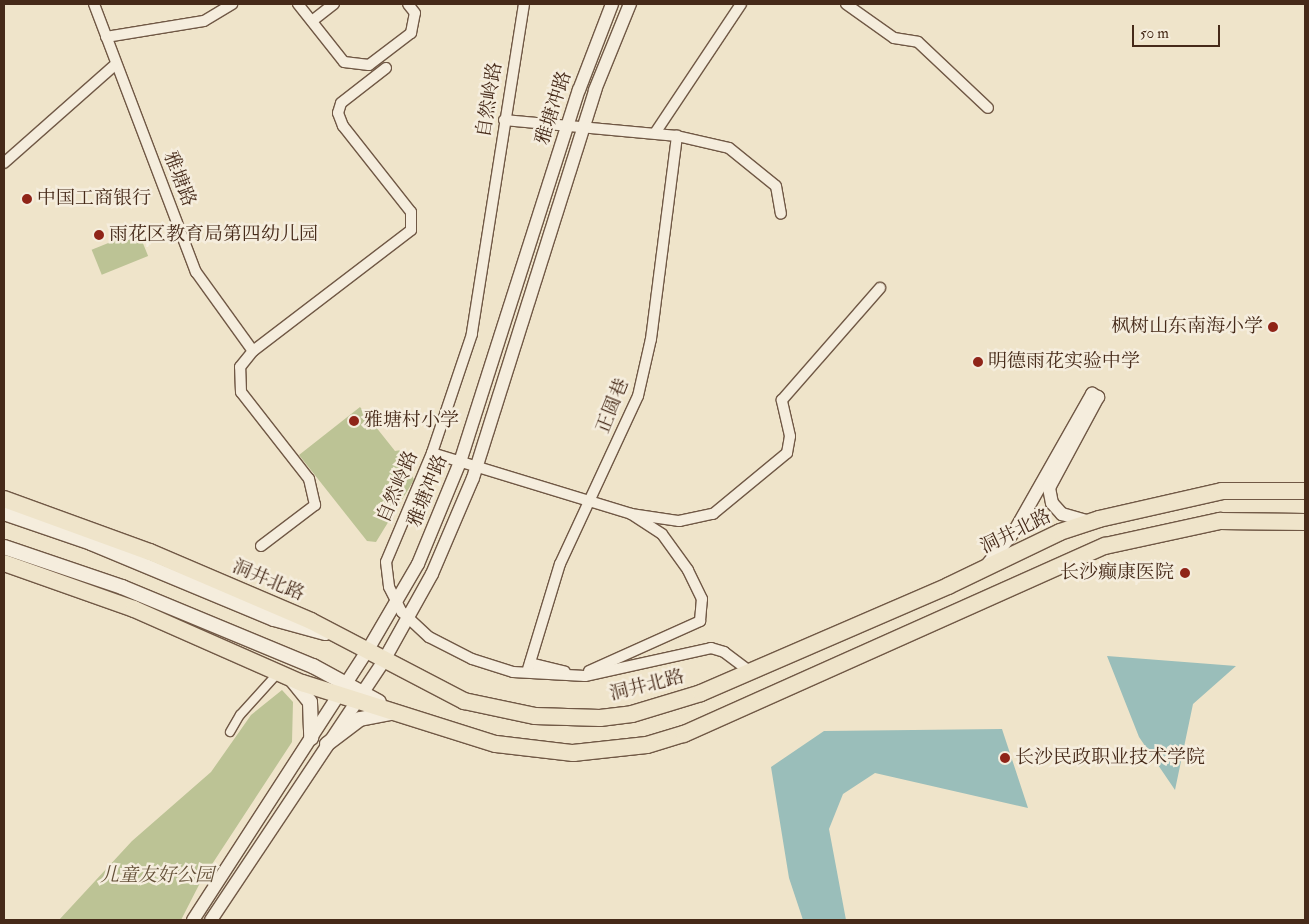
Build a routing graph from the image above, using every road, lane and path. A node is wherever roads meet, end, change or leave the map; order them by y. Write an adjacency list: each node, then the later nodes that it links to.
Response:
1 (94, 4): 12 (street, 雅塘路)
2 (232, 4): 12 (street)
3 (298, 4): 11 (street)
4 (334, 4): 11 (street)
5 (408, 4): 11 (street)
6 (524, 4): 16 (street, 自然岭路)
7 (612, 4): 17 (street, 雅塘冲路)
8 (630, 4): 18 (street, 雅塘冲路)
9 (741, 4): 19 (street)
10 (846, 4): 15 (street)
11 (312, 21)
12 (106, 37): 13 (street, 雅塘路)
13 (116, 64): 21 (street); 24 (street, 雅塘路)
14 (386, 68): 24 (street)
15 (988, 108)
16 (504, 120): 17 (street); 25 (street, 自然岭路)
17 (568, 125): 18 (street); 26 (street, 雅塘冲路)
18 (584, 127): 19 (street); 27 (street, 雅塘冲路)
19 (655, 133): 20 (street)
20 (677, 136): 22 (street); 30 (street, 正圆巷)
21 (4, 163)
22 (782, 214)
23 (880, 288): 32 (street)
24 (253, 351): 35 (street)
25 (432, 453): 26 (street); 39 (street, 自然岭路)
26 (460, 462): 27 (street); 39 (street, 雅塘冲路)
27 (477, 467): 30 (street); 40 (street, 雅塘冲路)
28 (1305, 491): 33 (main road, 洞井北路)
29 (4, 499): 41 (main road, 洞井北路)
30 (590, 502): 32 (street); 44 (street, 正圆巷)
31 (4, 513): 41 (main road)
32 (631, 514): 44 (street)
33 (1090, 522): 38 (main road, 洞井北路); 38 (street)
34 (1305, 522): 50 (main road)
35 (261, 546)
36 (4, 547): 48 (main road)
37 (4, 563): 46 (main road)
38 (976, 574): 45 (main road, 洞井北路)
39 (396, 601): 40 (street, 自然岭路); 42 (street, 雅塘冲路)
40 (408, 617): 43 (street, 雅塘冲路); 47 (street, 自然岭路)
41 (338, 637): 42 (main road, 洞井北路)
42 (366, 653): 43 (main road, 洞井北路); 48 (street, 雅塘冲路)
43 (383, 662): 45 (main road, 洞井北路); 49 (street, 雅塘冲路)
44 (530, 663): 47 (street, 正圆巷)
45 (752, 673): 47 (street, 自然岭路)
46 (281, 674): 48 (main road); 51 (street); 52 (main road)
47 (526, 674)
48 (342, 689): 49 (main road); 52 (street, 雅塘冲路)
49 (358, 696): 50 (main road); 53 (street, 雅塘冲路)
50 (397, 713): 53 (main road)
51 (230, 732)
52 (312, 738): 54 (street, 雅塘冲路)
53 (327, 744): 55 (street, 雅塘冲路)
54 (193, 920)
55 (211, 920)

